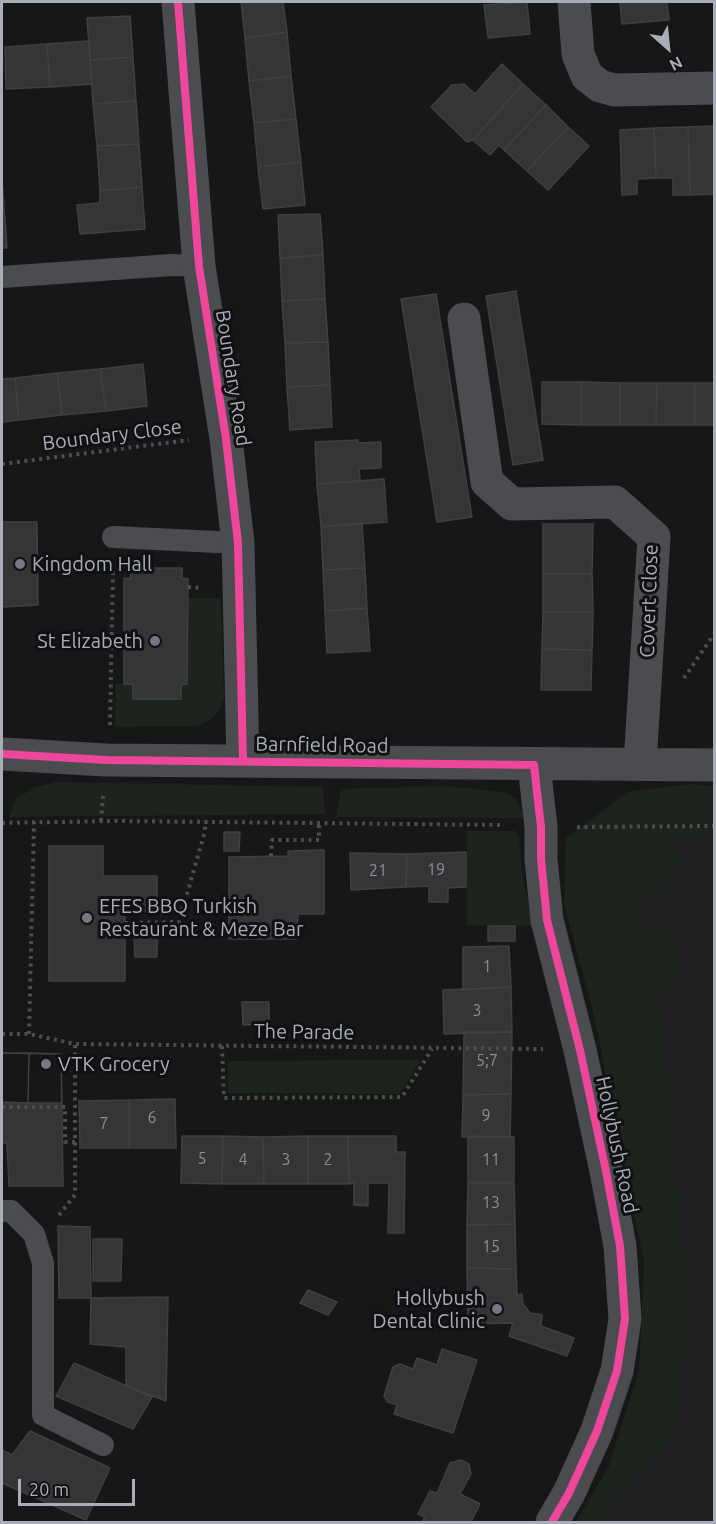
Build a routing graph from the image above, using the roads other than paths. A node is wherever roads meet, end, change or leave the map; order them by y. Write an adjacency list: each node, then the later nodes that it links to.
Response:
1 (178, 2): 4 (street, Boundary Road)
2 (574, 2): 3 (street)
3 (714, 88)
4 (199, 266): 5 (lane); 8 (street, Boundary Road)
5 (2, 277)
6 (465, 319): 11 (street, Covert Close)
7 (113, 537): 8 (lane)
8 (238, 543): 10 (street, Boundary Road)
9 (2, 754): 10 (street, Barnfield Road)
10 (243, 761): 12 (street, Barnfield Road)
11 (640, 764): 12 (street, Barnfield Road); 13 (street, Barnfield Road)
12 (534, 765): 16 (street, Hollybush Road)
13 (714, 765)
14 (6, 1211): 15 (lane)
15 (103, 1445)
16 (552, 1522)

